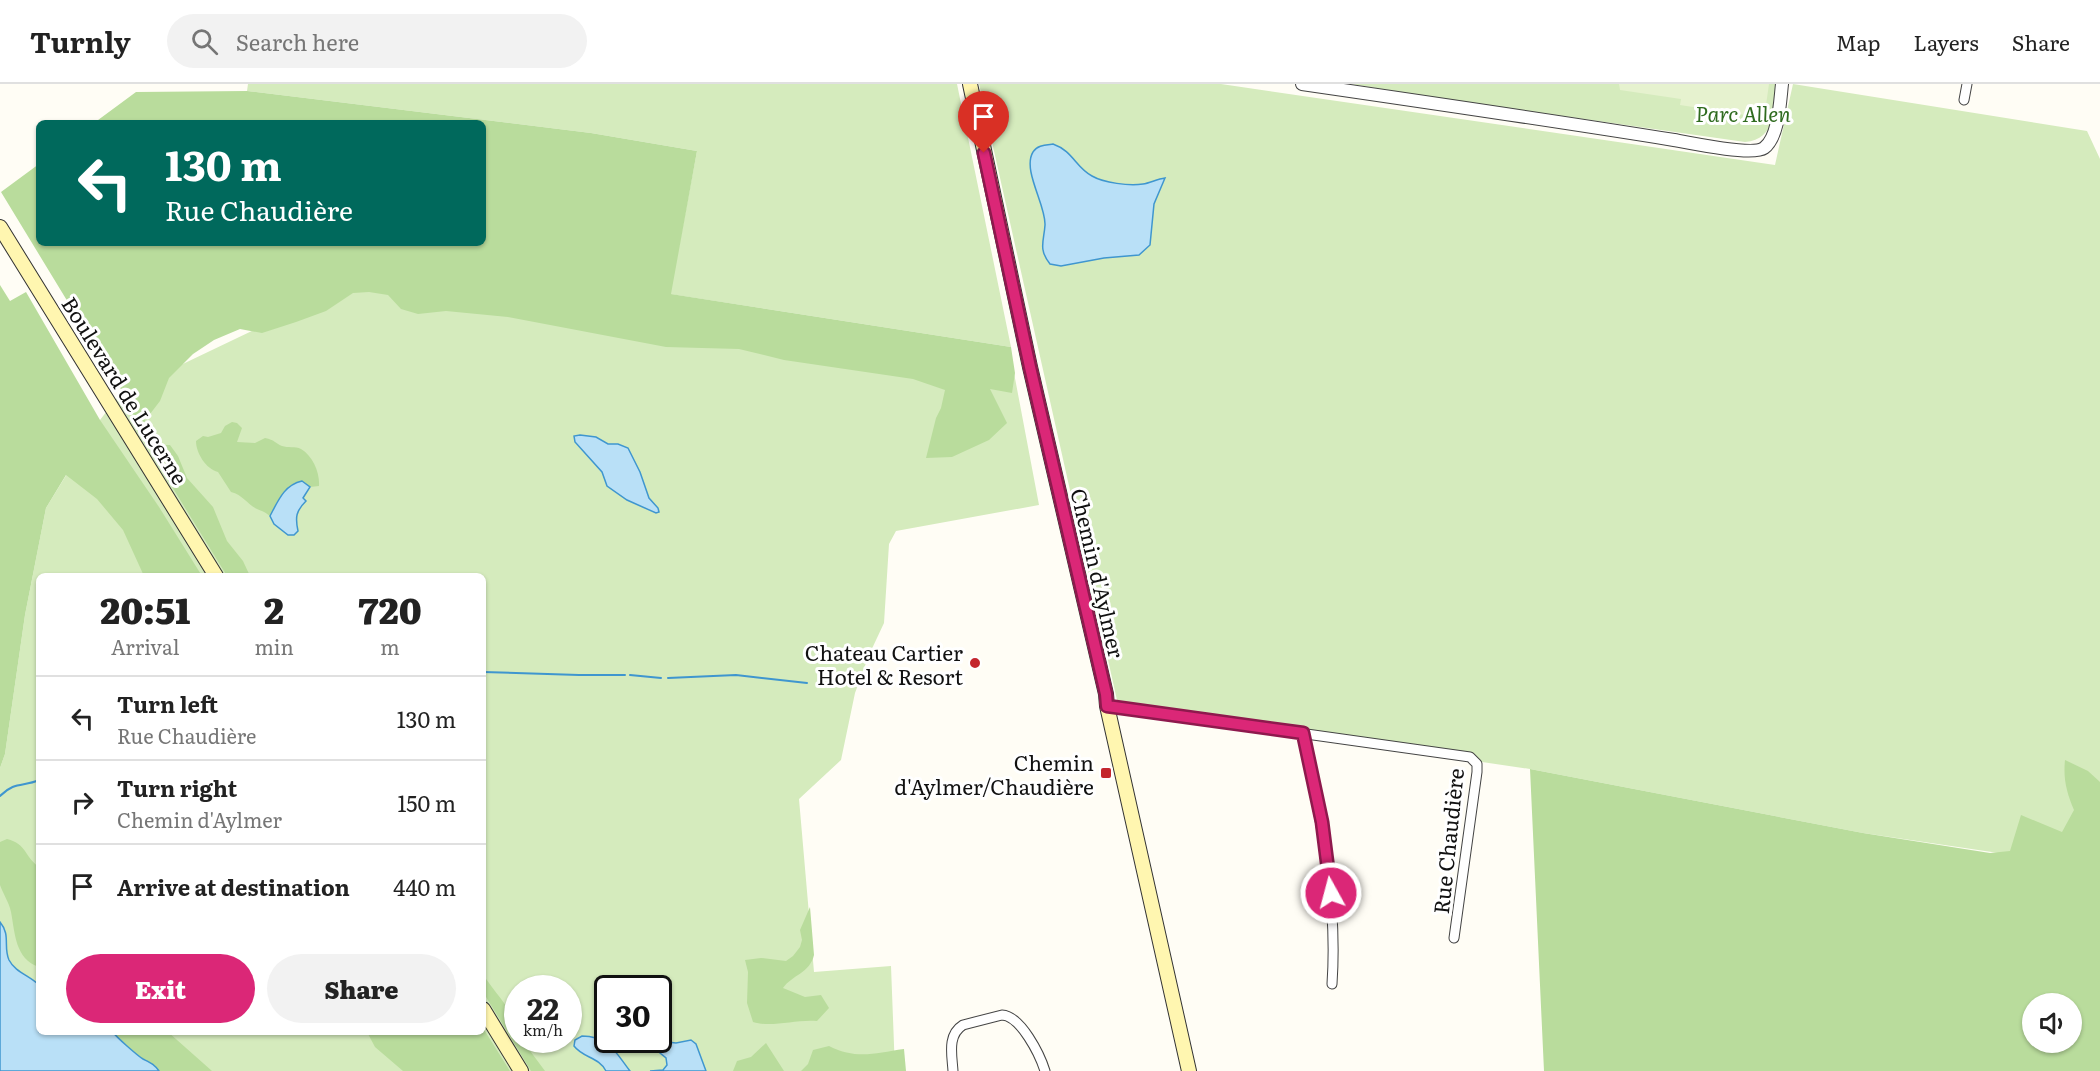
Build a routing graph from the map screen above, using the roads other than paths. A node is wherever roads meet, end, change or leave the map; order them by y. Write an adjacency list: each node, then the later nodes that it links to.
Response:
1 (970, 84): 8 (main road, Chemin d'Aylmer)
2 (1302, 84): 3 (street)
3 (1782, 84)
4 (1967, 84): 5 (street)
5 (1964, 100)
6 (0, 227): 7 (main road, Boulevard de Lucerne)
7 (214, 573)
8 (1107, 706): 9 (street, Rue Chaudière); 16 (main road, Chemin d'Aylmer)
9 (1303, 733): 10 (street, Rue Chaudière); 11 (street)
10 (1454, 938)
11 (1332, 984)
12 (486, 1013): 13 (main road)
13 (521, 1071)
14 (953, 1071): 15 (street)
15 (1045, 1071)
16 (1189, 1071)

